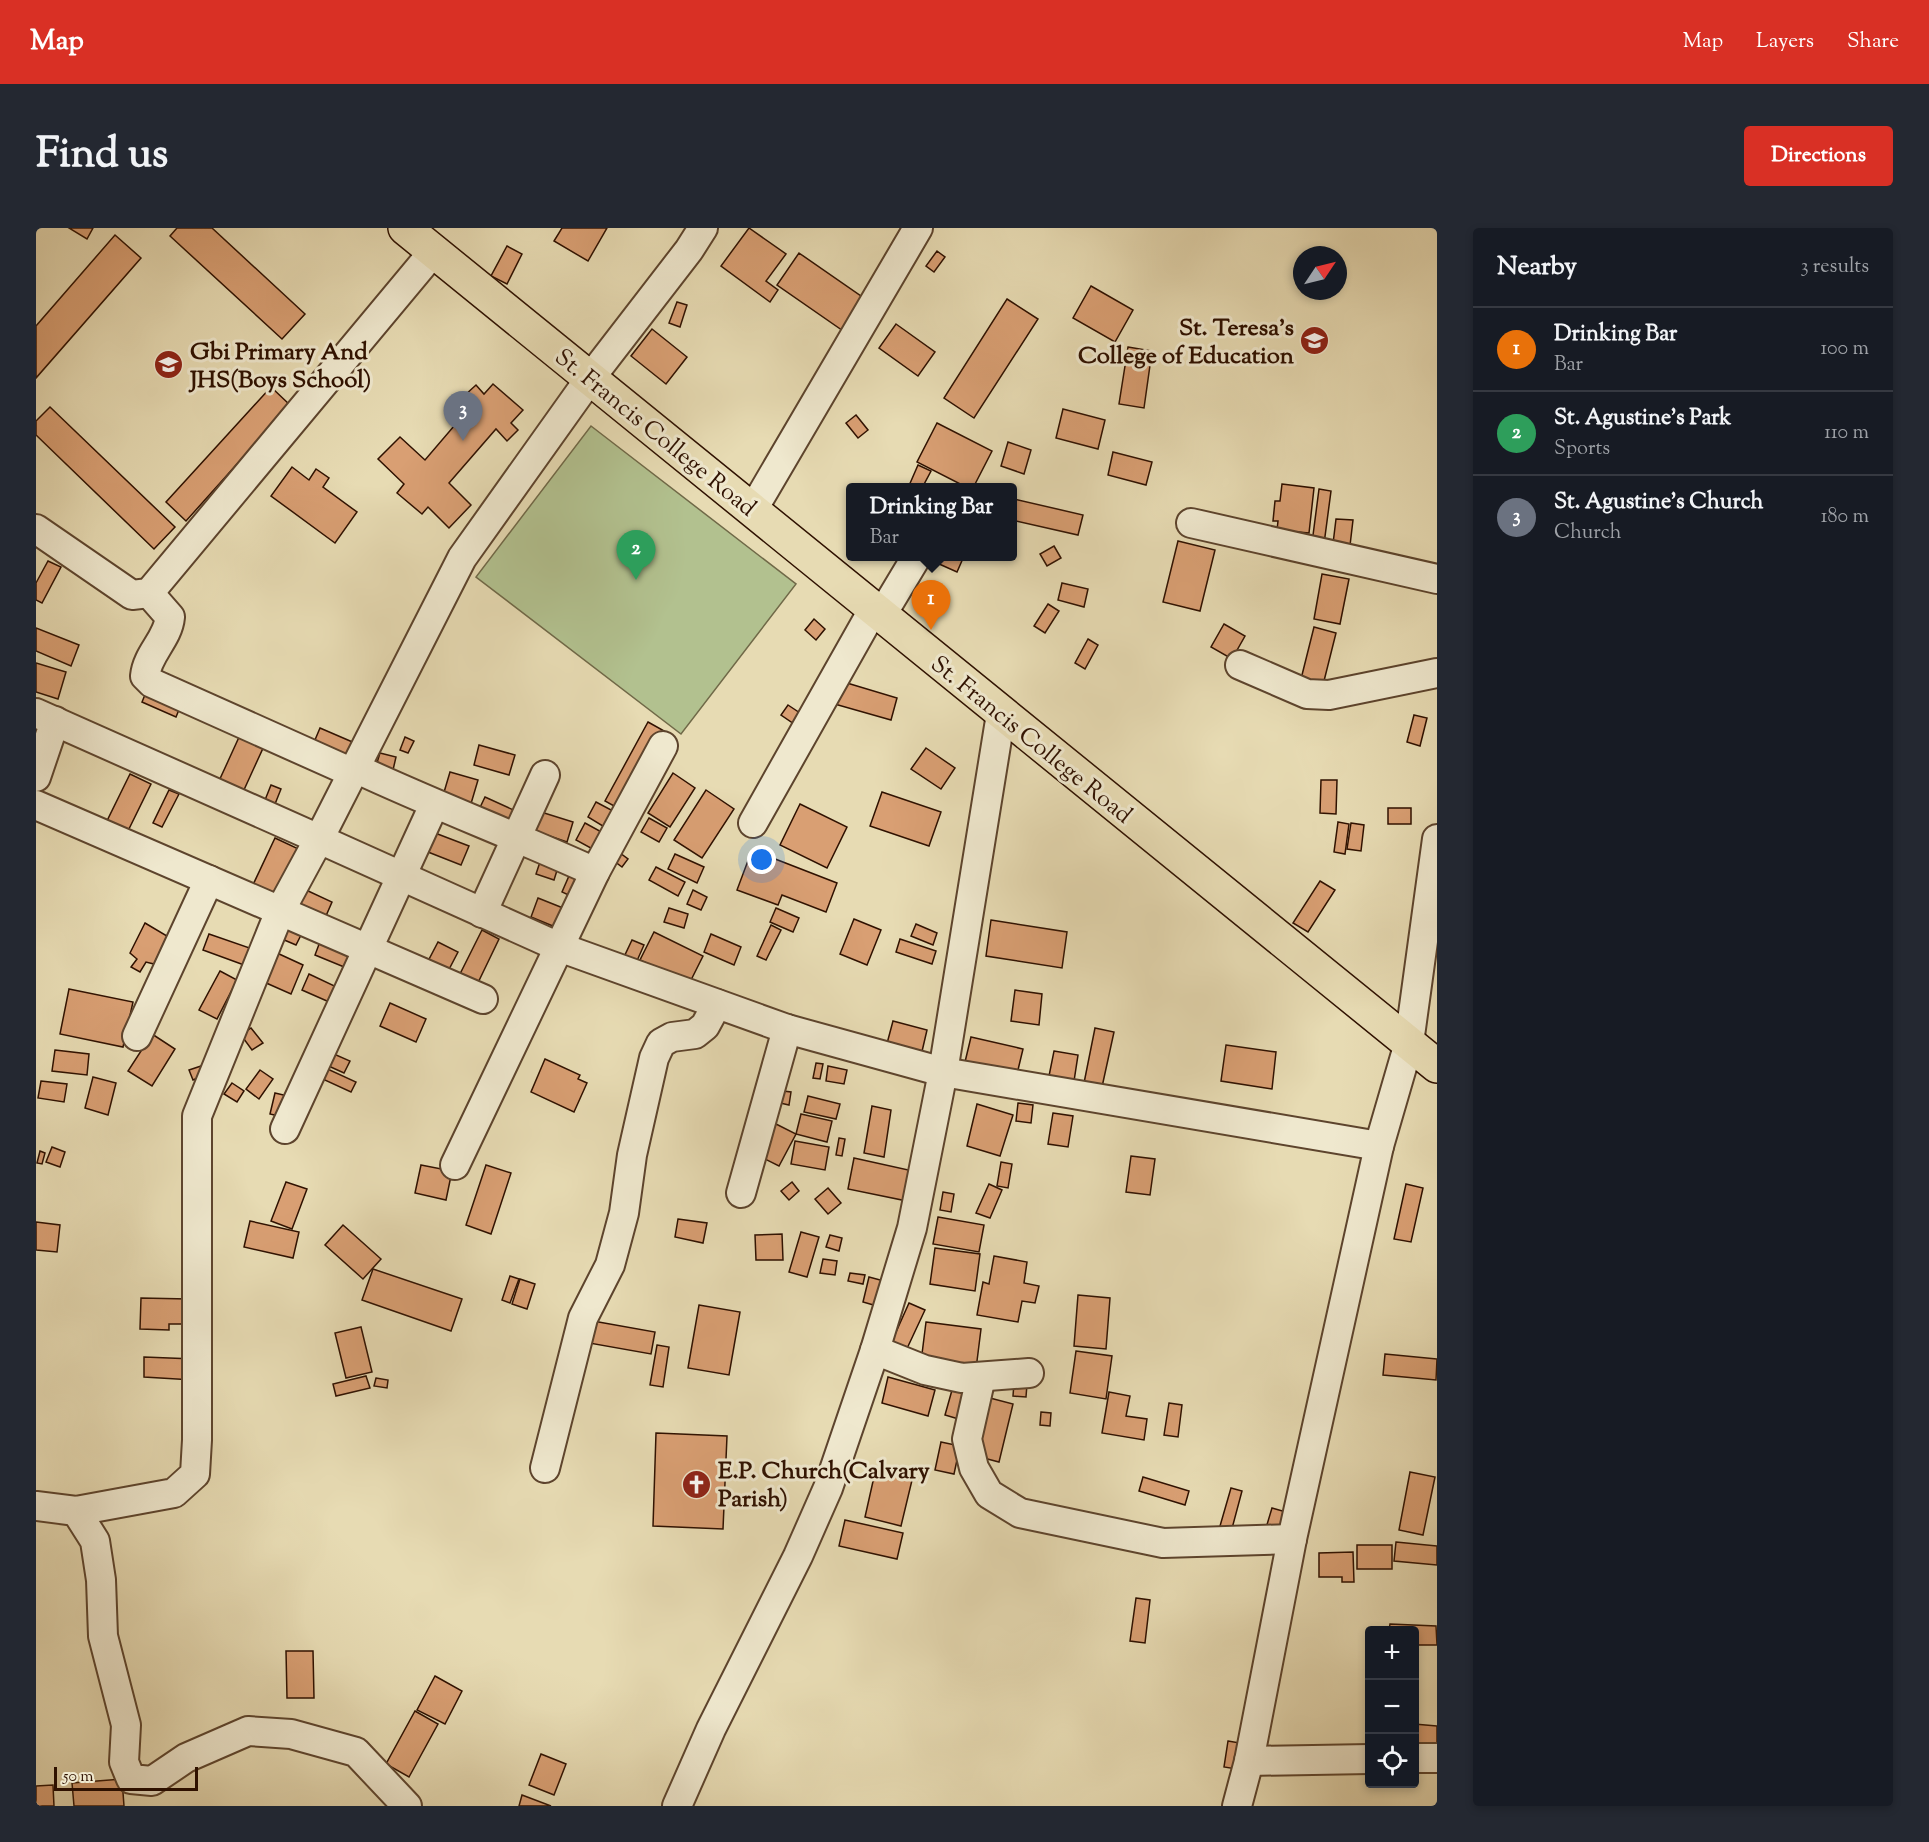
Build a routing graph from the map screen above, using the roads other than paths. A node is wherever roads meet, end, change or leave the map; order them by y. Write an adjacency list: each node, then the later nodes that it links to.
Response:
1 (405, 228): 4 (main road, St. Francis College Road)
2 (703, 228): 5 (street)
3 (918, 228): 6 (street)
4 (434, 251): 5 (main road, St. Francis College Road); 11 (street)
5 (591, 377): 6 (main road, St. Francis College Road); 18 (street)
6 (752, 511): 12 (main road, St. Francis College Road)
7 (1191, 523): 10 (street)
8 (36, 529): 11 (street)
9 (913, 561): 12 (street)
10 (1437, 579)
11 (149, 593): 18 (street)
12 (877, 613): 15 (main road, St. Francis College Road); 23 (street)
13 (1240, 665): 14 (street)
14 (1437, 673)
15 (1001, 714): 39 (main road, St. Francis College Road); 41 (street)
16 (45, 717): 20 (street); 25 (street)
17 (663, 746): 27 (street)
18 (354, 770): 22 (street); 25 (street)
19 (545, 775): 24 (street)
20 (36, 777)
21 (36, 805): 29 (street)
22 (434, 805): 24 (street); 28 (street)
23 (753, 823)
24 (517, 836): 27 (street); 31 (street)
25 (319, 838): 28 (street); 30 (street)
26 (1437, 838): 32 (street)
27 (595, 872): 33 (street)
28 (401, 875): 31 (street); 34 (street)
29 (209, 880): 30 (street); 38 (street)
30 (280, 911): 34 (street); 51 (street)
31 (482, 913): 33 (street)
32 (1431, 937): 39 (street)
33 (559, 947): 36 (street); 44 (street)
34 (368, 949): 35 (street); 42 (street)
35 (483, 999)
36 (717, 1004): 37 (street); 49 (street)
37 (787, 1029): 41 (street); 45 (street)
38 (137, 1036)
39 (1409, 1043): 40 (main road, St. Francis College Road); 43 (street)
40 (1437, 1066)
41 (943, 1072): 43 (street); 46 (street)
42 (285, 1129)
43 (1379, 1146): 52 (street)
44 (456, 1165)
45 (741, 1193)
46 (875, 1350): 48 (street); 58 (street)
47 (1029, 1373): 48 (street)
48 (981, 1377): 52 (street)
49 (545, 1468)
50 (36, 1506): 51 (street)
51 (76, 1511): 57 (street)
52 (1292, 1539): 56 (street)
53 (1419, 1758): 54 (street)
54 (1437, 1758)
55 (1365, 1759): 56 (street)
56 (1249, 1761): 59 (street)
57 (407, 1806)
58 (677, 1806)
59 (1237, 1806)

